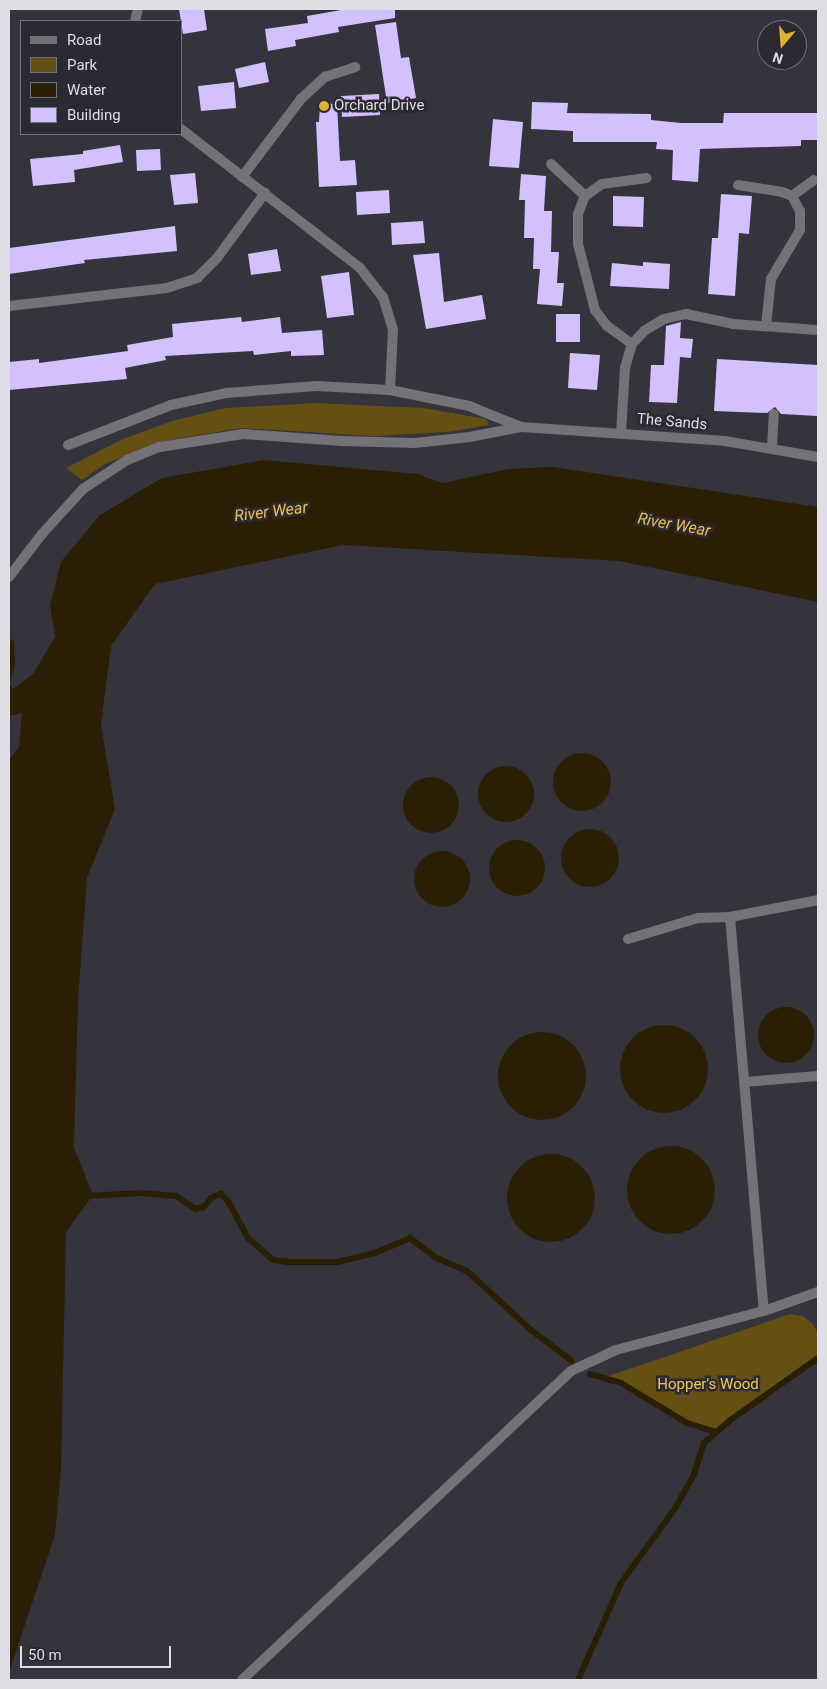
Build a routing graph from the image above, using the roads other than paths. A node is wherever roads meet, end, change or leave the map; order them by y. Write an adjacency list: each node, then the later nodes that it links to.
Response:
1 (356, 67): 4 (street)
2 (182, 130): 4 (street)
3 (550, 164): 9 (street)
4 (242, 177): 8 (street)
5 (647, 178): 9 (street)
6 (814, 180): 10 (street)
7 (738, 185): 10 (street)
8 (265, 193): 11 (street); 15 (street)
9 (585, 196): 14 (street)
10 (792, 196): 12 (street)
11 (9, 306)
12 (766, 326): 13 (street); 14 (street)
13 (818, 330)
14 (632, 344): 18 (street)
15 (390, 390): 17 (street); 19 (street)
16 (774, 414): 20 (street)
17 (521, 426): 18 (street, The Sands); 22 (street)
18 (621, 433): 20 (street, The Sands)
19 (68, 445)
20 (772, 448): 21 (street, The Sands)
21 (818, 457)
22 (9, 578)
23 (818, 900): 24 (street)
24 (730, 916): 25 (street); 27 (street)
25 (628, 940)
26 (818, 1076): 27 (street)
27 (745, 1082): 29 (street)
28 (818, 1292): 29 (street)
29 (764, 1311): 30 (street)
30 (242, 1680)

